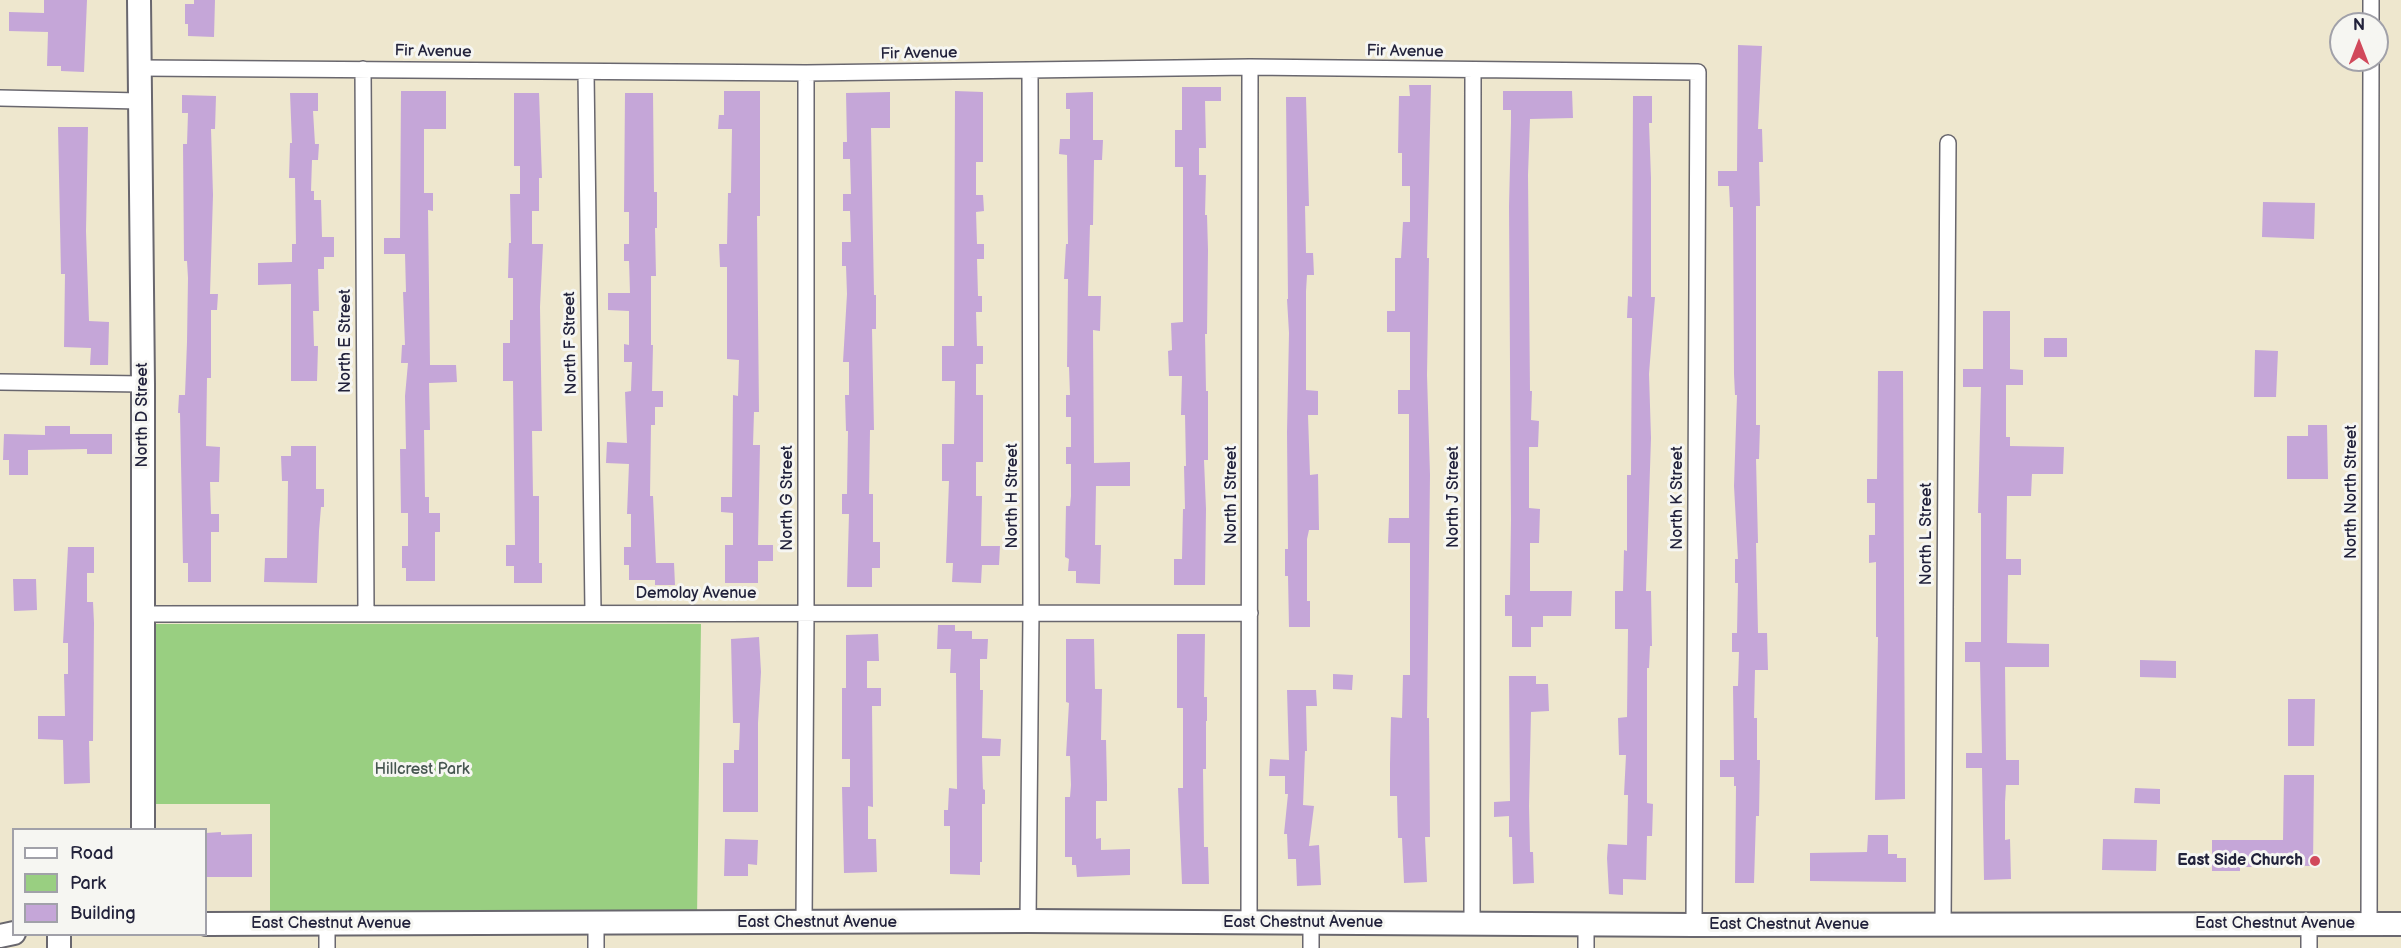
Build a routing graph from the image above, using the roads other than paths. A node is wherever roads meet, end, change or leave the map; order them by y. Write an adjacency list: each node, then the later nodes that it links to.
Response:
1 (139, 0): 3 (street, North D Street)
2 (1250, 67): 5 (street, Fir Avenue); 6 (street, Fir Avenue); 21 (street, North I Street)
3 (140, 68): 4 (street, Fir Avenue); 12 (street, North D Street)
4 (363, 69): 7 (street, Fir Avenue); 16 (street, North E Street)
5 (1030, 70): 10 (street, Fir Avenue); 19 (street, North H Street)
6 (1473, 70): 8 (street, Fir Avenue); 28 (street, North J Street)
7 (586, 72): 10 (street, Fir Avenue); 17 (street, North F Street)
8 (1698, 72): 36 (street, North K Street)
9 (2371, 72): 34 (street, North North Street)
10 (806, 73): 18 (street, North G Street)
11 (0, 98): 12 (street)
12 (140, 101): 15 (street, North D Street)
13 (1948, 143): 32 (street, North L Street)
14 (0, 382): 15 (street)
15 (143, 384): 20 (street, North D Street)
16 (366, 612): 17 (street, Demolay Avenue); 20 (street, Demolay Avenue)
17 (593, 612): 18 (street, Demolay Avenue)
18 (807, 612): 19 (street, Demolay Avenue); 25 (street, North G Street)
19 (1031, 612): 21 (street, Demolay Avenue); 23 (street, North H Street)
20 (143, 614): 22 (street, North D Street)
21 (1250, 614): 26 (street, North I Street)
22 (143, 828)
23 (1028, 921): 25 (street, East Chestnut Avenue); 26 (street, East Chestnut Avenue)
24 (327, 923): 29 (street, East Chestnut Avenue); 30 (street, East Chestnut Avenue); 37 (street)
25 (804, 923): 30 (street, East Chestnut Avenue)
26 (1249, 923): 27 (street, East Chestnut Avenue)
27 (1311, 923): 28 (street, East Chestnut Avenue); 39 (street)
28 (1472, 923): 31 (street, East Chestnut Avenue)
29 (207, 924)
30 (596, 924): 38 (street)
31 (1586, 924): 36 (street, East Chestnut Avenue); 40 (street)
32 (1943, 924): 33 (street, East Chestnut Avenue); 36 (street, East Chestnut Avenue)
33 (2309, 924): 34 (street, East Chestnut Avenue); 41 (street)
34 (2369, 924): 35 (street, East Chestnut Avenue)
35 (2401, 924)
36 (1694, 925)
37 (327, 948)
38 (596, 948)
39 (1311, 948)
40 (1586, 948)
41 (2309, 948)

